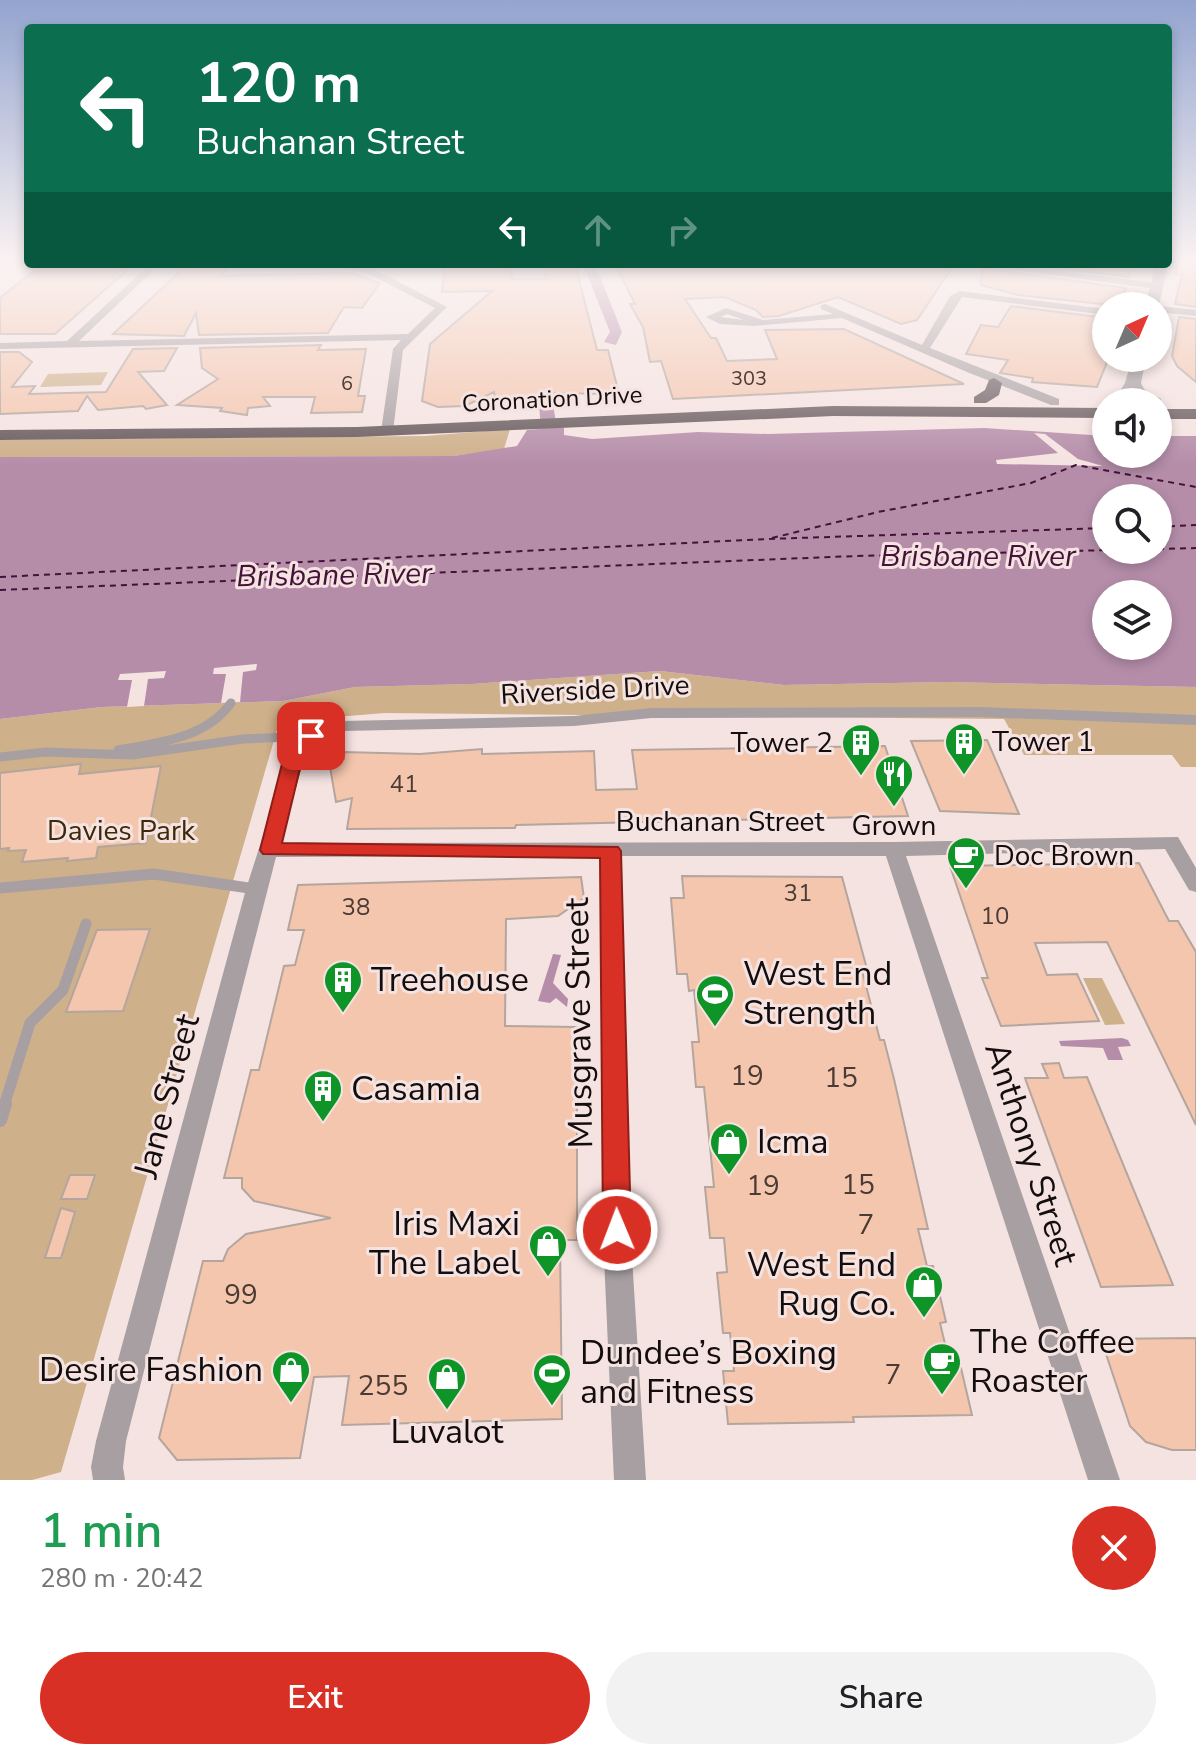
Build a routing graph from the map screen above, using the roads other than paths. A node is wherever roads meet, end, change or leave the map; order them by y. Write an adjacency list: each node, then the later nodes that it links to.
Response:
1 (87, 328): 6 (street)
2 (419, 328): 5 (street)
3 (873, 328): 8 (street)
4 (937, 328): 8 (street)
5 (408, 337): 6 (street); 27 (street)
6 (70, 344): 7 (street)
7 (0, 346)
8 (924, 350): 9 (street)
9 (971, 370): 11 (street); 17 (street)
10 (1136, 372): 12 (street)
11 (994, 383): 15 (highway); 16 (street)
12 (1133, 383): 13 (street); 14 (street)
13 (1130, 388)
14 (1136, 388)
15 (980, 400): 16 (highway, Coronation Drive); 25 (highway, Coronation Drive)
16 (1028, 401): 17 (highway, Coronation Drive); 22 (street)
17 (1055, 402): 18 (highway, Coronation Drive)
18 (1092, 403)
19 (1196, 406): 20 (highway)
20 (1172, 407)
21 (1172, 409): 24 (highway)
22 (1092, 412)
23 (1092, 413): 25 (highway, Coronation Drive)
24 (1196, 414)
25 (586, 416): 27 (highway, Coronation Drive)
26 (0, 425): 27 (highway, Coronation Drive)
27 (388, 426): 28 (highway, Coronation Drive)
28 (0, 435)
29 (231, 703): 32 (lane)
30 (1196, 720): 31 (street, Riverside Drive)
31 (311, 736): 32 (lane, Riverside Drive); 35 (street, Jane Street)
32 (103, 754): 33 (lane, Riverside Drive)
33 (0, 757)
34 (894, 849): 36 (street, Buchanan Street); 37 (street, Buchanan Street); 44 (street, Anthony Street)
35 (270, 850): 36 (street, Buchanan Street); 39 (street, Jane Street)
36 (610, 851): 43 (street, Musgrave Street)
37 (1196, 885)
38 (0, 888): 39 (lane)
39 (256, 889): 42 (street, Jane Street)
40 (86, 924): 41 (lane)
41 (0, 1120)
42 (109, 1480)
43 (630, 1480)
44 (1104, 1480)

